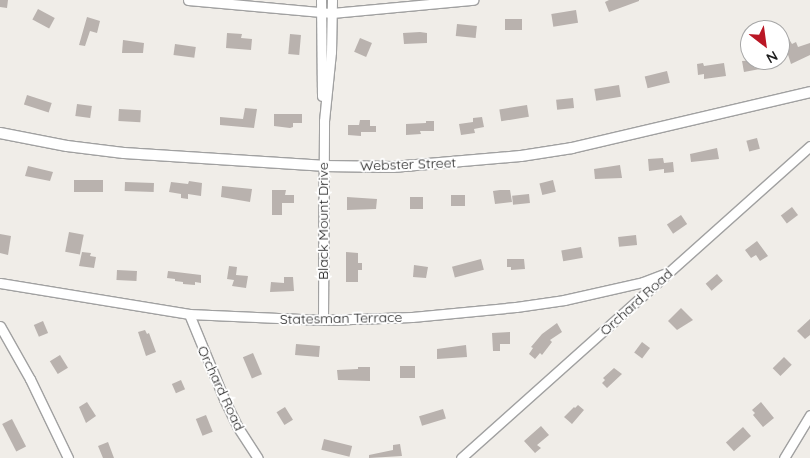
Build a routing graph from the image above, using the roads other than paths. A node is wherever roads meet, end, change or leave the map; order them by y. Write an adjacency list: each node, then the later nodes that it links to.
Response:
1 (188, 0): 5 (street)
2 (321, 0): 5 (street, Black Mount Drive)
3 (332, 0): 6 (street, Black Mount Drive)
4 (473, 0): 6 (street)
5 (320, 11): 6 (street); 8 (street, Black Mount Drive)
6 (332, 13): 8 (street, Black Mount Drive)
7 (810, 92): 11 (street, Webster Street)
8 (324, 122): 11 (street, Black Mount Drive)
9 (0, 133): 11 (street, Webster Street)
10 (810, 146): 12 (street, Orchard Road)
11 (323, 166): 15 (street, Black Mount Drive)
12 (667, 273): 15 (street, Statesman Terrace); 20 (street, Orchard Road)
13 (0, 284): 14 (street, Statesman Terrace)
14 (189, 314): 15 (street, Statesman Terrace); 19 (street, Orchard Road)
15 (323, 320)
16 (0, 326): 18 (street)
17 (810, 415): 21 (street)
18 (68, 458)
19 (258, 458)
20 (461, 458)
21 (784, 458)

